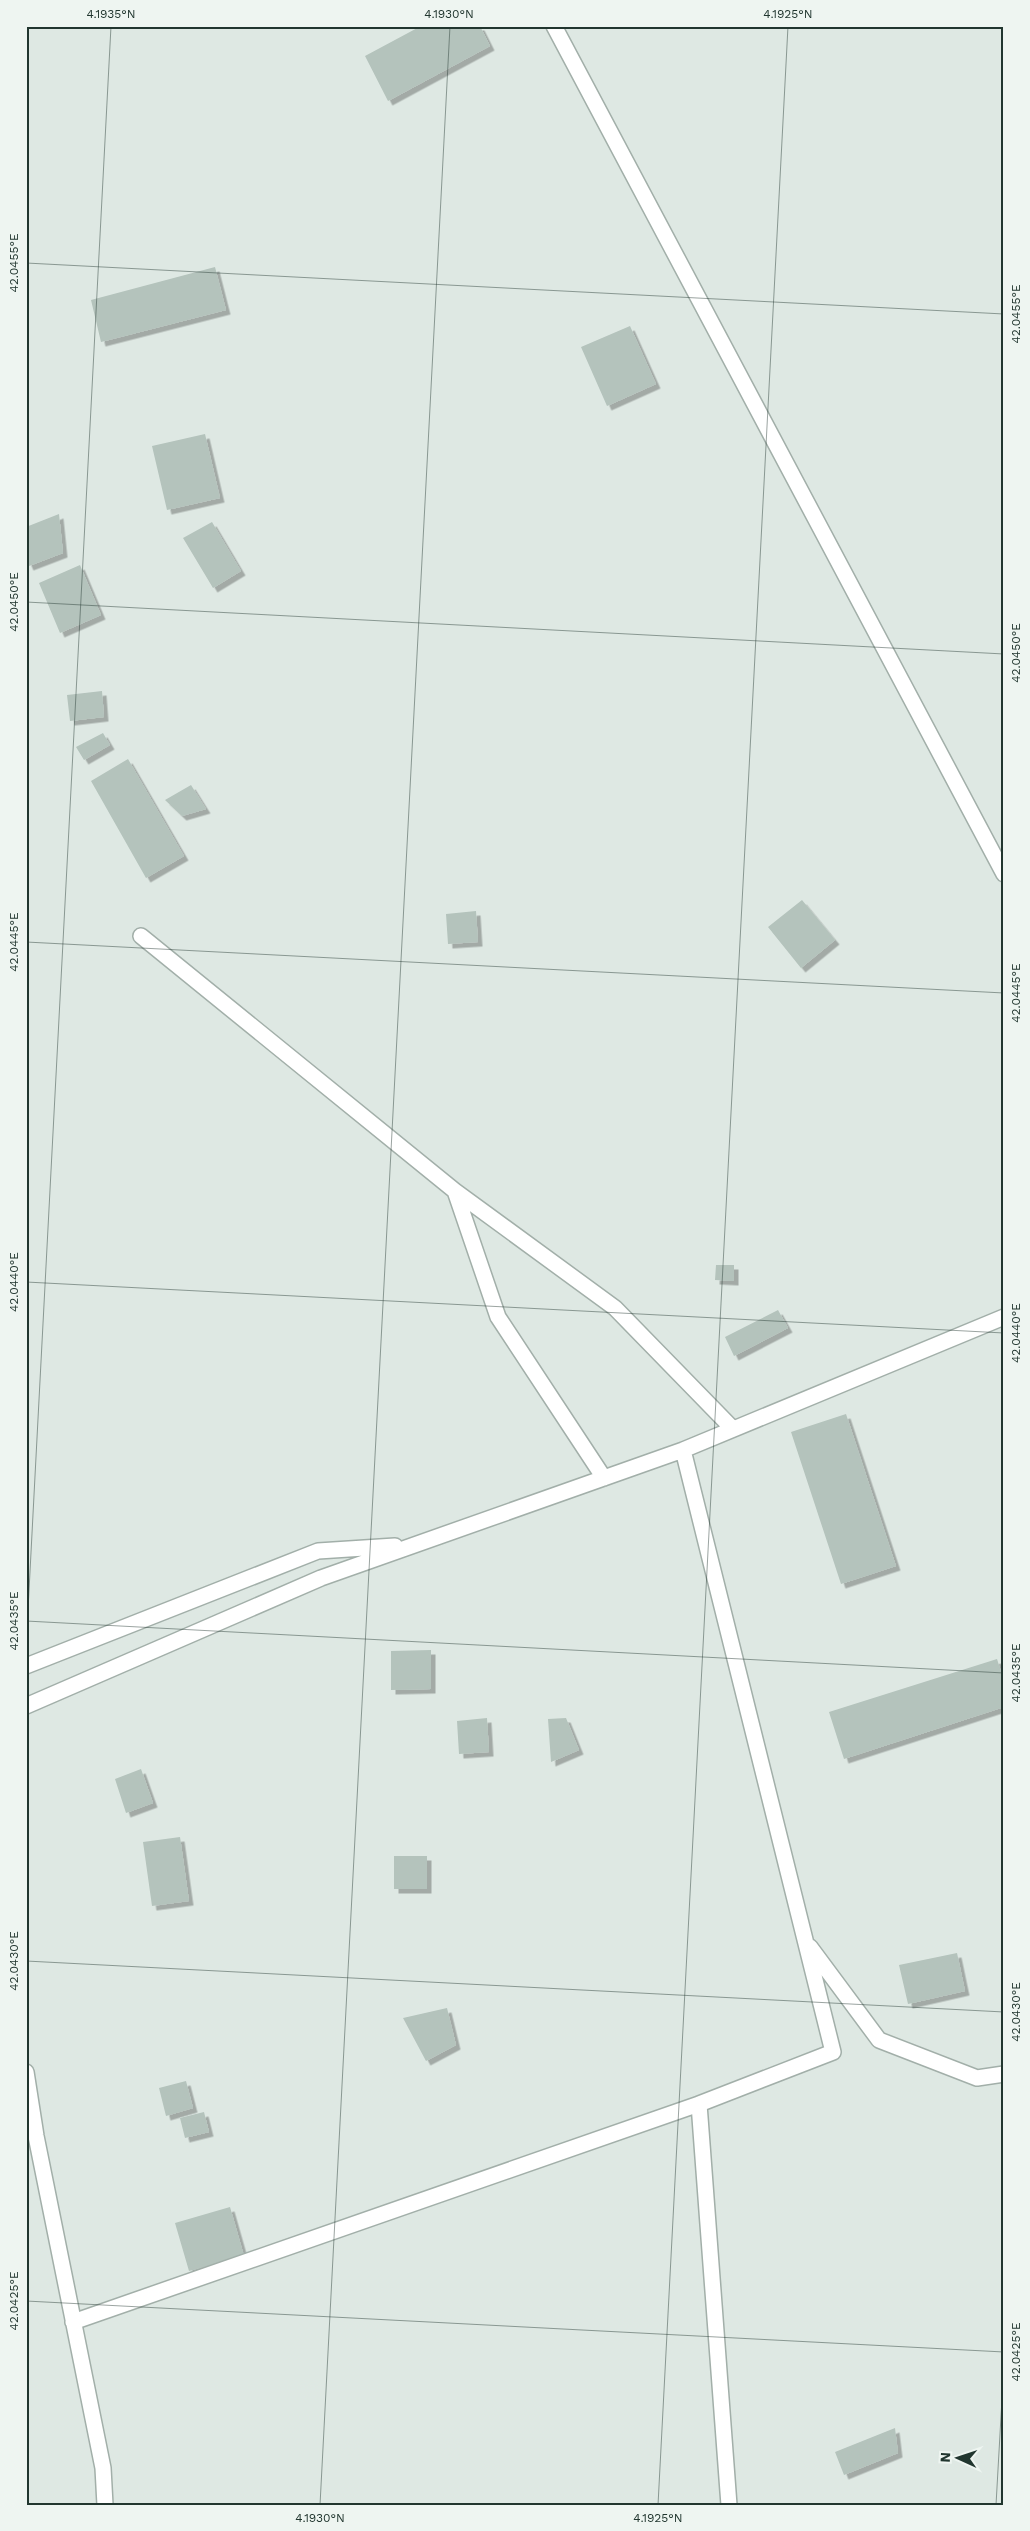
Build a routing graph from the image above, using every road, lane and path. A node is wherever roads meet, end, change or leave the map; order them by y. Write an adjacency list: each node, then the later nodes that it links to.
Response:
1 (554, 26): 2 (street)
2 (1004, 874)
3 (141, 936): 4 (street)
4 (455, 1191): 6 (street); 8 (street)
5 (1004, 1317): 6 (street)
6 (733, 1429): 7 (street)
7 (684, 1450): 8 (street); 12 (street)
8 (604, 1478): 9 (street)
9 (414, 1545): 10 (street); 11 (street)
10 (26, 1666)
11 (26, 1706)
12 (806, 1942): 14 (street); 15 (street)
13 (26, 2072): 16 (street)
14 (1004, 2074)
15 (699, 2104): 16 (street); 18 (street)
16 (74, 2322): 17 (street)
17 (106, 2505)
18 (729, 2505)

